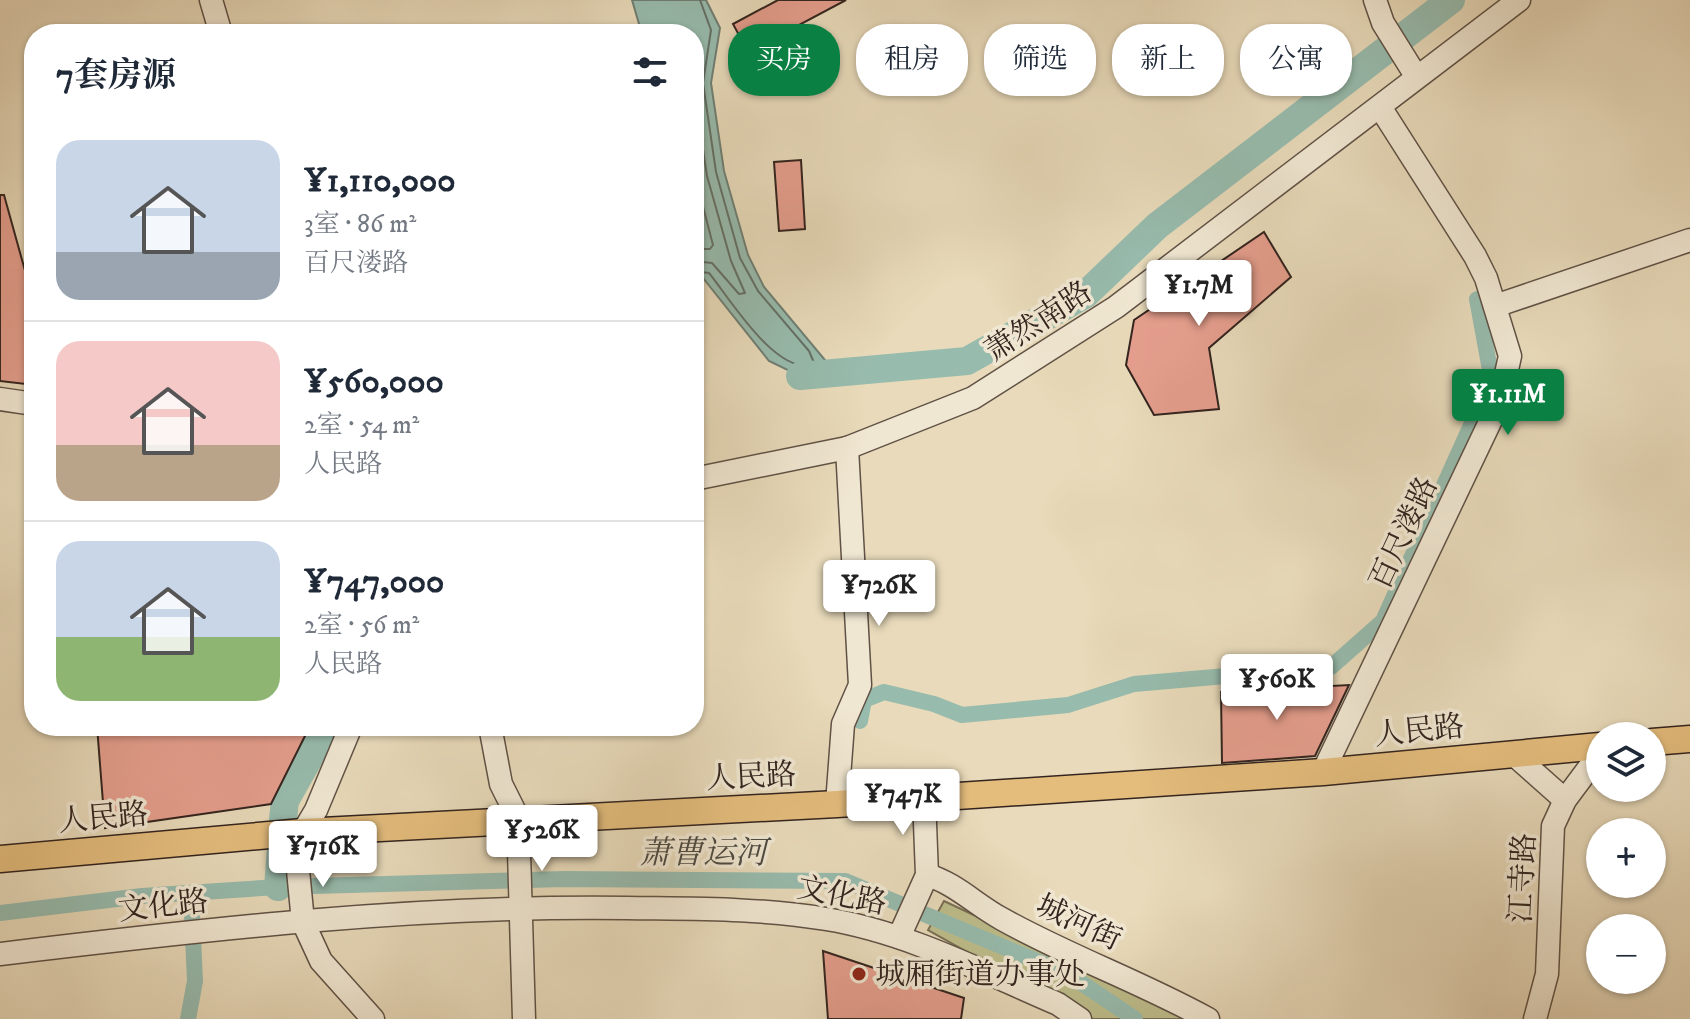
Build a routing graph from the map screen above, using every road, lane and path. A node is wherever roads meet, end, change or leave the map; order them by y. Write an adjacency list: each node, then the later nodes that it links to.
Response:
1 (211, 0): 4 (street)
2 (1375, 0): 5 (street)
3 (1519, 0): 5 (street, 萧然南路)
4 (218, 24)
5 (1416, 76): 6 (street, 萧然南路)
6 (1380, 107): 8 (street, 百尺溇路); 11 (street, 萧然南路)
7 (1690, 240): 8 (street)
8 (1495, 306): 19 (street, 百尺溇路)
9 (0, 399): 10 (street)
10 (24, 403)
11 (847, 448): 12 (street, 萧然南路); 23 (street)
12 (704, 477)
13 (347, 736): 25 (street)
14 (492, 736): 24 (street)
15 (1690, 739): 16 (main road)
16 (1666, 741)
17 (1586, 747): 18 (main road, 人民路)
18 (1512, 753): 19 (main road, 人民路); 22 (street)
19 (1323, 772): 21 (main road, 人民路)
20 (1586, 772): 22 (street, 江寺路)
21 (924, 798): 23 (main road, 人民路); 27 (street)
22 (1565, 800): 36 (street, 江寺路)
23 (837, 804): 24 (main road, 人民路)
24 (518, 818): 25 (main road, 人民路); 28 (street)
25 (303, 832): 26 (main road, 人民路); 29 (street)
26 (0, 859)
27 (927, 875): 30 (street); 35 (street, 城河街)
28 (520, 902): 29 (street, 文化路); 30 (street, 文化路); 33 (street)
29 (302, 917): 31 (street, 文化路); 32 (street)
30 (899, 937): 34 (street, 文化路)
31 (0, 954)
32 (373, 1019)
33 (524, 1019)
34 (1080, 1019)
35 (1208, 1019)
36 (1535, 1019)

